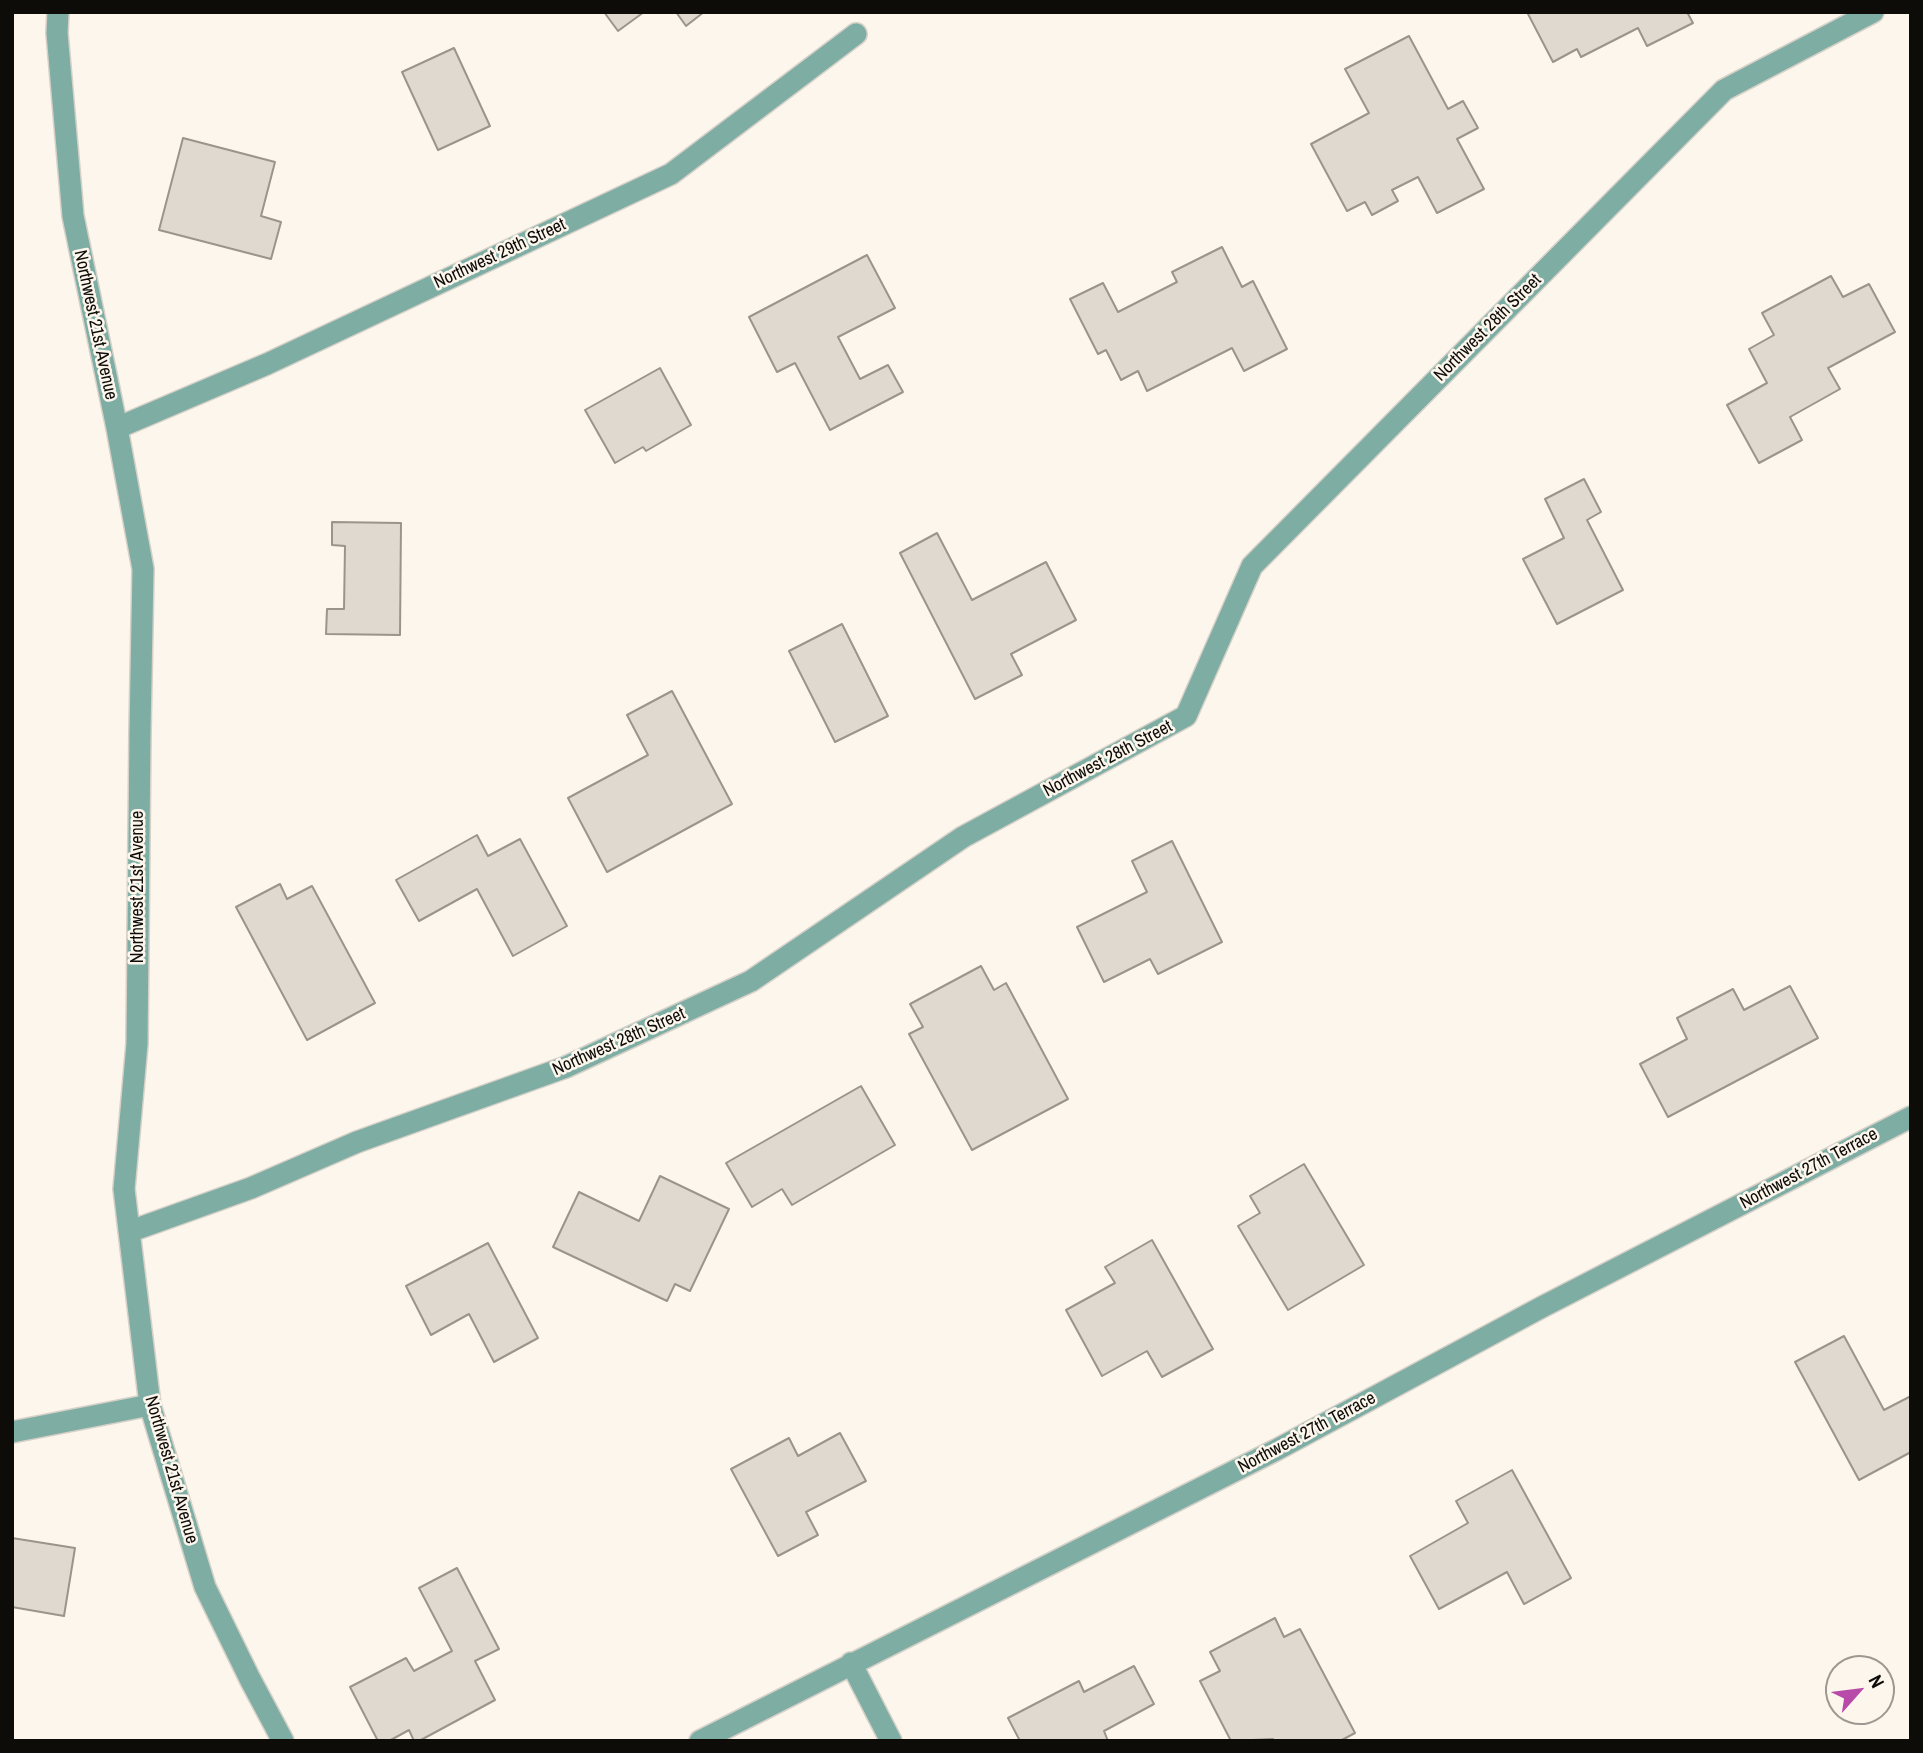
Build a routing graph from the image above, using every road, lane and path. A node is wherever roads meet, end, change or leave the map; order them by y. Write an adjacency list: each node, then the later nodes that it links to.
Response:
1 (58, 12): 4 (street, Northwest 21st Avenue)
2 (1873, 12): 6 (street, Northwest 28th Street)
3 (856, 34): 4 (street, Northwest 29th Street)
4 (117, 428): 6 (street, Northwest 21st Avenue)
5 (1911, 1116): 9 (street, Northwest 27th Terrace)
6 (131, 1231): 7 (street, Northwest 21st Avenue)
7 (150, 1405): 8 (street); 10 (street, Northwest 21st Avenue)
8 (12, 1432)
9 (851, 1663): 11 (street, Northwest 27th Terrace); 12 (street)
10 (283, 1741)
11 (700, 1741)
12 (891, 1741)

